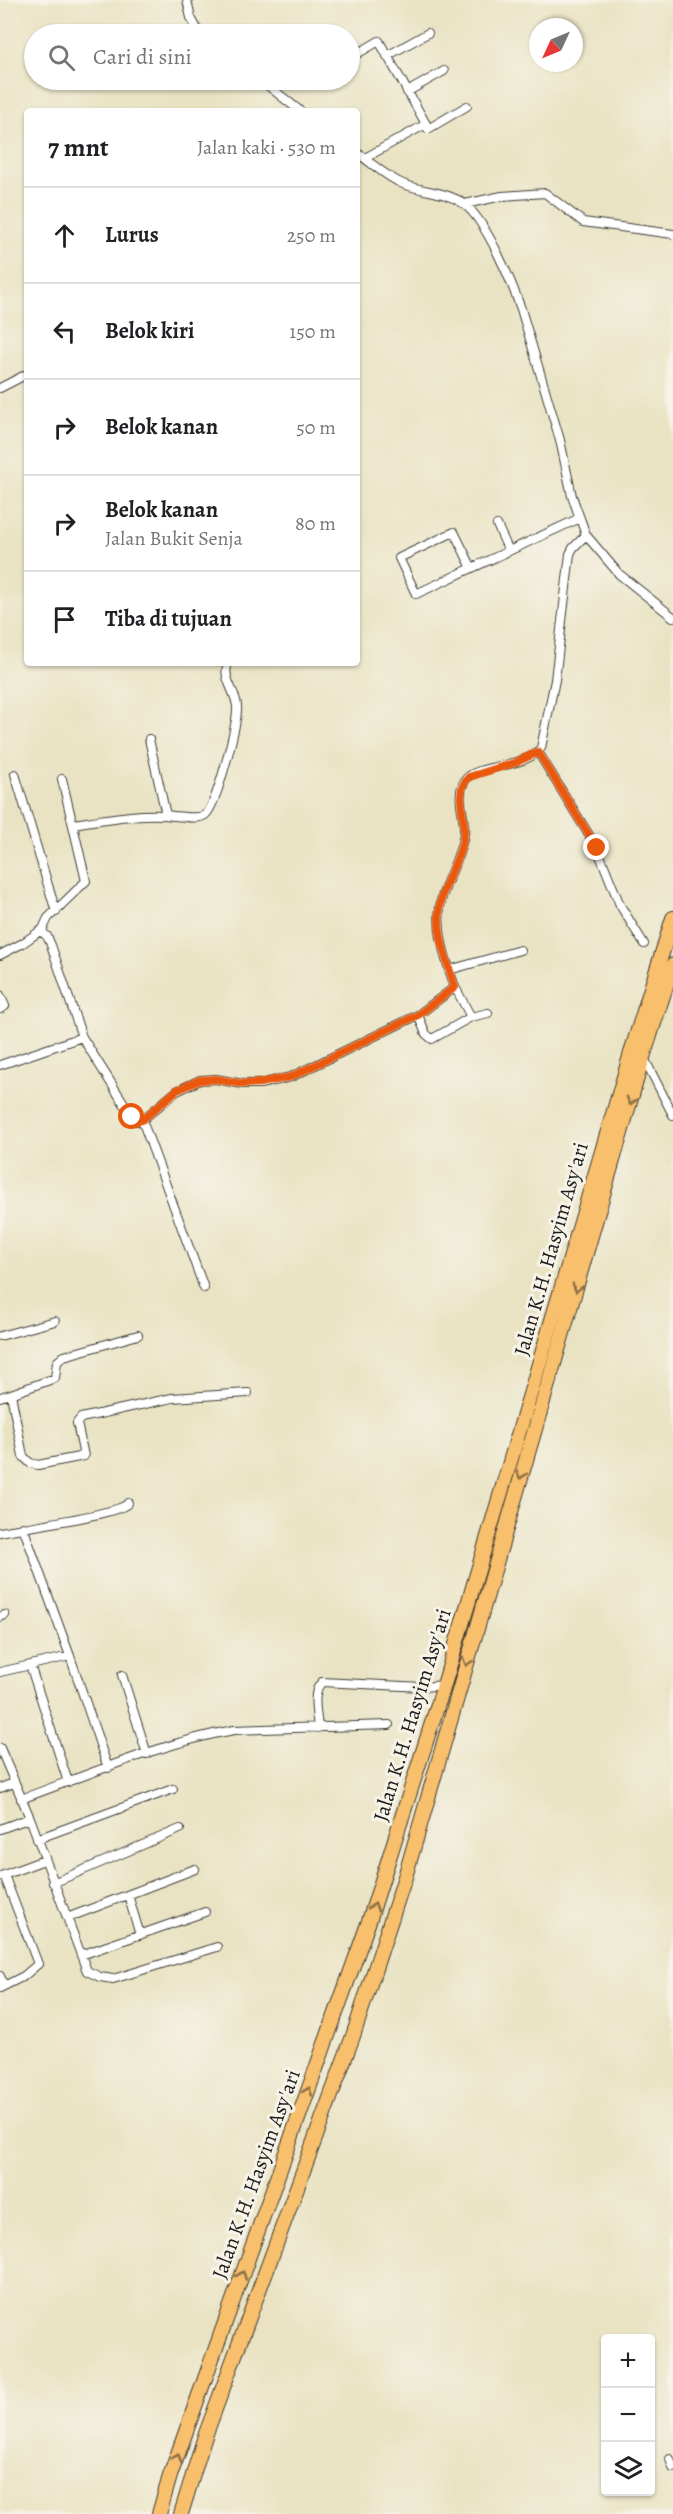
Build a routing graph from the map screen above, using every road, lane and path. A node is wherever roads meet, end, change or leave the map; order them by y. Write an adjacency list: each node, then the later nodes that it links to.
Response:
1 (187, 0): 2 (street)
2 (194, 24)
3 (428, 33): 5 (street)
4 (360, 51): 5 (street)
5 (387, 56): 8 (street)
6 (444, 71): 8 (street)
7 (274, 90): 10 (street)
8 (407, 92): 11 (street)
9 (467, 106): 11 (street)
10 (296, 108)
11 (426, 124): 13 (street)
12 (360, 155): 13 (street)
13 (365, 158): 14 (street)
14 (465, 204): 15 (street); 18 (street)
15 (673, 234)
16 (24, 376): 17 (street)
17 (0, 388)
18 (580, 518): 20 (street); 21 (street)
19 (497, 525): 21 (street)
20 (586, 535): 23 (street); 26 (street)
21 (509, 551): 22 (street)
22 (472, 568): 22 (street)
23 (673, 617)
24 (228, 666): 29 (street)
25 (149, 739): 29 (street)
26 (538, 752): 34 (street); 38 (street)
27 (15, 774): 31 (street)
28 (62, 779): 30 (street)
29 (166, 815): 30 (street)
30 (73, 824): 31 (street)
31 (56, 912): 33 (street)
32 (673, 918): 64 (highway, Jalan K.H. Hasyim Asy'ari)
33 (42, 931): 36 (street); 45 (street)
34 (644, 944)
35 (520, 950): 38 (street)
36 (0, 955)
37 (673, 965): 46 (highway, Jalan K.H. Hasyim Asy'ari)
38 (449, 970): 39 (street)
39 (455, 987): 43 (street); 44 (street)
40 (0, 995): 41 (street)
41 (0, 1009)
42 (488, 1013): 44 (street)
43 (418, 1015): 44 (street); 49 (street)
44 (471, 1017)
45 (82, 1037): 47 (street); 49 (street)
46 (643, 1057): 48 (street); 94 (highway, Jalan K.H. Hasyim Asy'ari, one-way to 94)
47 (0, 1065)
48 (673, 1115)
49 (142, 1120): 50 (street)
50 (204, 1288)
51 (55, 1321): 53 (street)
52 (138, 1335): 55 (street)
53 (0, 1336)
54 (248, 1393): 55 (street)
55 (11, 1394): 56 (street)
56 (0, 1397)
57 (128, 1503): 58 (street)
58 (23, 1527): 59 (street); 60 (street)
59 (0, 1532)
60 (70, 1656): 61 (street); 69 (street)
61 (30, 1665): 62 (street); 70 (street)
62 (0, 1672)
63 (122, 1675): 68 (street)
64 (444, 1685): 66 (street); 93 (highway, Jalan K.H. Hasyim Asy'ari, one-way to 64)
65 (388, 1725): 66 (street)
66 (318, 1728): 68 (street)
67 (0, 1748): 71 (street)
68 (147, 1754): 69 (street)
69 (108, 1768): 70 (street)
70 (68, 1782): 74 (street)
71 (14, 1784): 72 (street); 74 (street)
72 (0, 1788)
73 (173, 1789): 78 (street)
74 (21, 1799): 75 (street)
75 (30, 1818): 76 (street); 78 (street)
76 (0, 1829)
77 (180, 1829): 82 (street)
78 (37, 1839): 79 (street)
79 (44, 1860): 81 (street); 82 (street)
80 (195, 1869): 83 (street)
81 (2, 1876): 90 (street)
82 (53, 1883): 85 (street)
83 (128, 1895): 85 (street); 86 (street)
84 (206, 1912): 86 (street)
85 (67, 1918): 88 (street)
86 (140, 1935): 88 (street)
87 (217, 1947): 88 (street)
88 (81, 1954)
89 (0, 1976): 90 (street)
90 (2, 1987)
91 (670, 2459): 92 (street)
92 (673, 2468)
93 (159, 2514)
94 (181, 2514)

